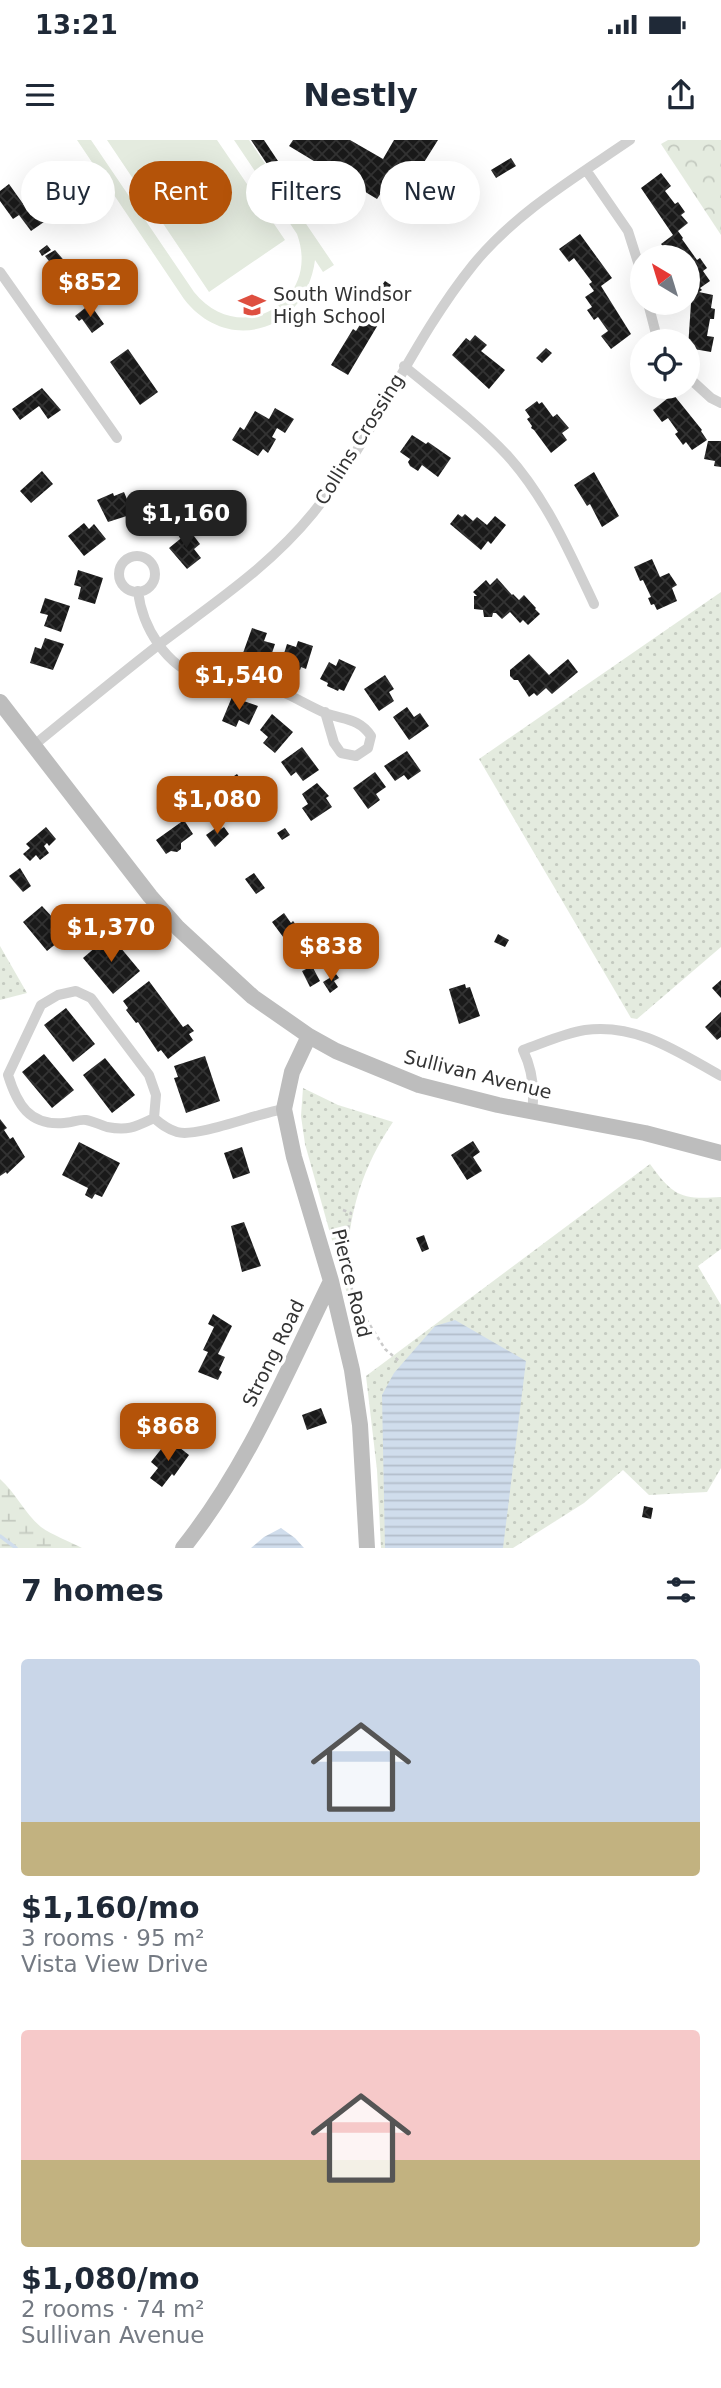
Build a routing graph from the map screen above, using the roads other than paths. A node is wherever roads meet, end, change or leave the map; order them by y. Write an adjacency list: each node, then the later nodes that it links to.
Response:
1 (630, 140): 2 (street, Collins Crossing)
2 (586, 170): 3 (street); 5 (street, Collins Crossing)
3 (632, 245)
4 (0, 272): 8 (street)
5 (404, 366): 10 (street); 11 (street, Collins Crossing)
6 (700, 388): 7 (street)
7 (721, 403)
8 (117, 438)
9 (138, 592): 11 (street)
10 (594, 604)
11 (159, 645): 13 (street); 14 (street, Collins Crossing)
12 (0, 702): 14 (main road, Sullivan Avenue)
13 (325, 712): 13 (street)
14 (33, 746): 15 (main road, Sullivan Avenue)
15 (309, 1036): 17 (main road, Pierce Road); 18 (main road, Sullivan Avenue)
16 (721, 1076): 18 (street)
17 (284, 1109): 19 (street); 21 (main road, Pierce Road)
18 (532, 1111): 20 (main road, Sullivan Avenue)
19 (154, 1118): 19 (street)
20 (721, 1153)
21 (331, 1281): 22 (main road, Strong Road); 23 (main road, Pierce Road)
22 (183, 1548)
23 (367, 1548)

